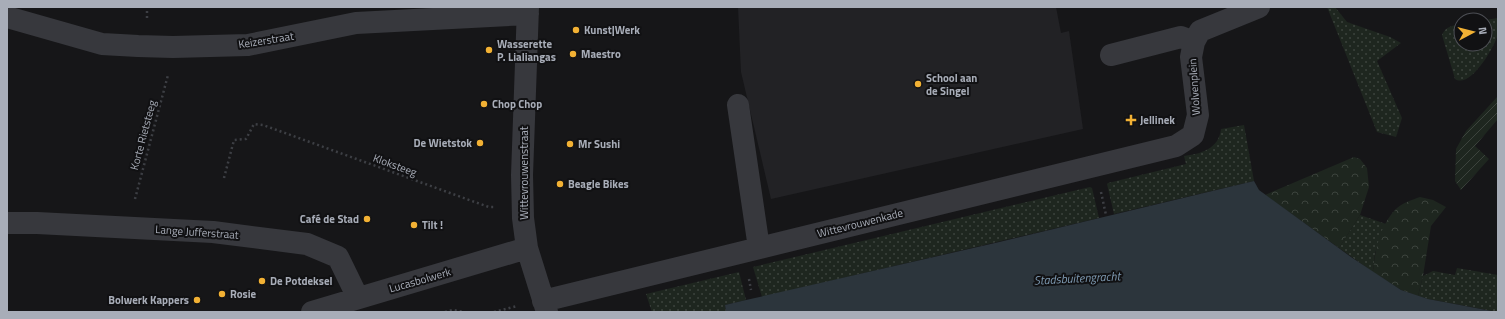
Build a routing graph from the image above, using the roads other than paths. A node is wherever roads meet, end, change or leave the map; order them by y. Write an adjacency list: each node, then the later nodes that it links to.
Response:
1 (1259, 7): 4 (street)
2 (528, 10): 3 (street, Keizerstraat); 9 (street, Wittevrouwenstraat)
3 (14, 15)
4 (1194, 42): 5 (street); 7 (street, Wolvenplein)
5 (1112, 55)
6 (738, 104): 10 (street)
7 (1176, 146): 10 (street, Wittevrouwenkade)
8 (7, 223): 11 (street, Lange Jufferstraat)
9 (527, 248): 11 (street, Lucasbolwerk); 12 (street, Wittevrouwenstraat)
10 (759, 248): 12 (street, Wittevrouwenkade)
11 (358, 298): 13 (street, Lucasbolwerk)
12 (545, 306)
13 (312, 312)

